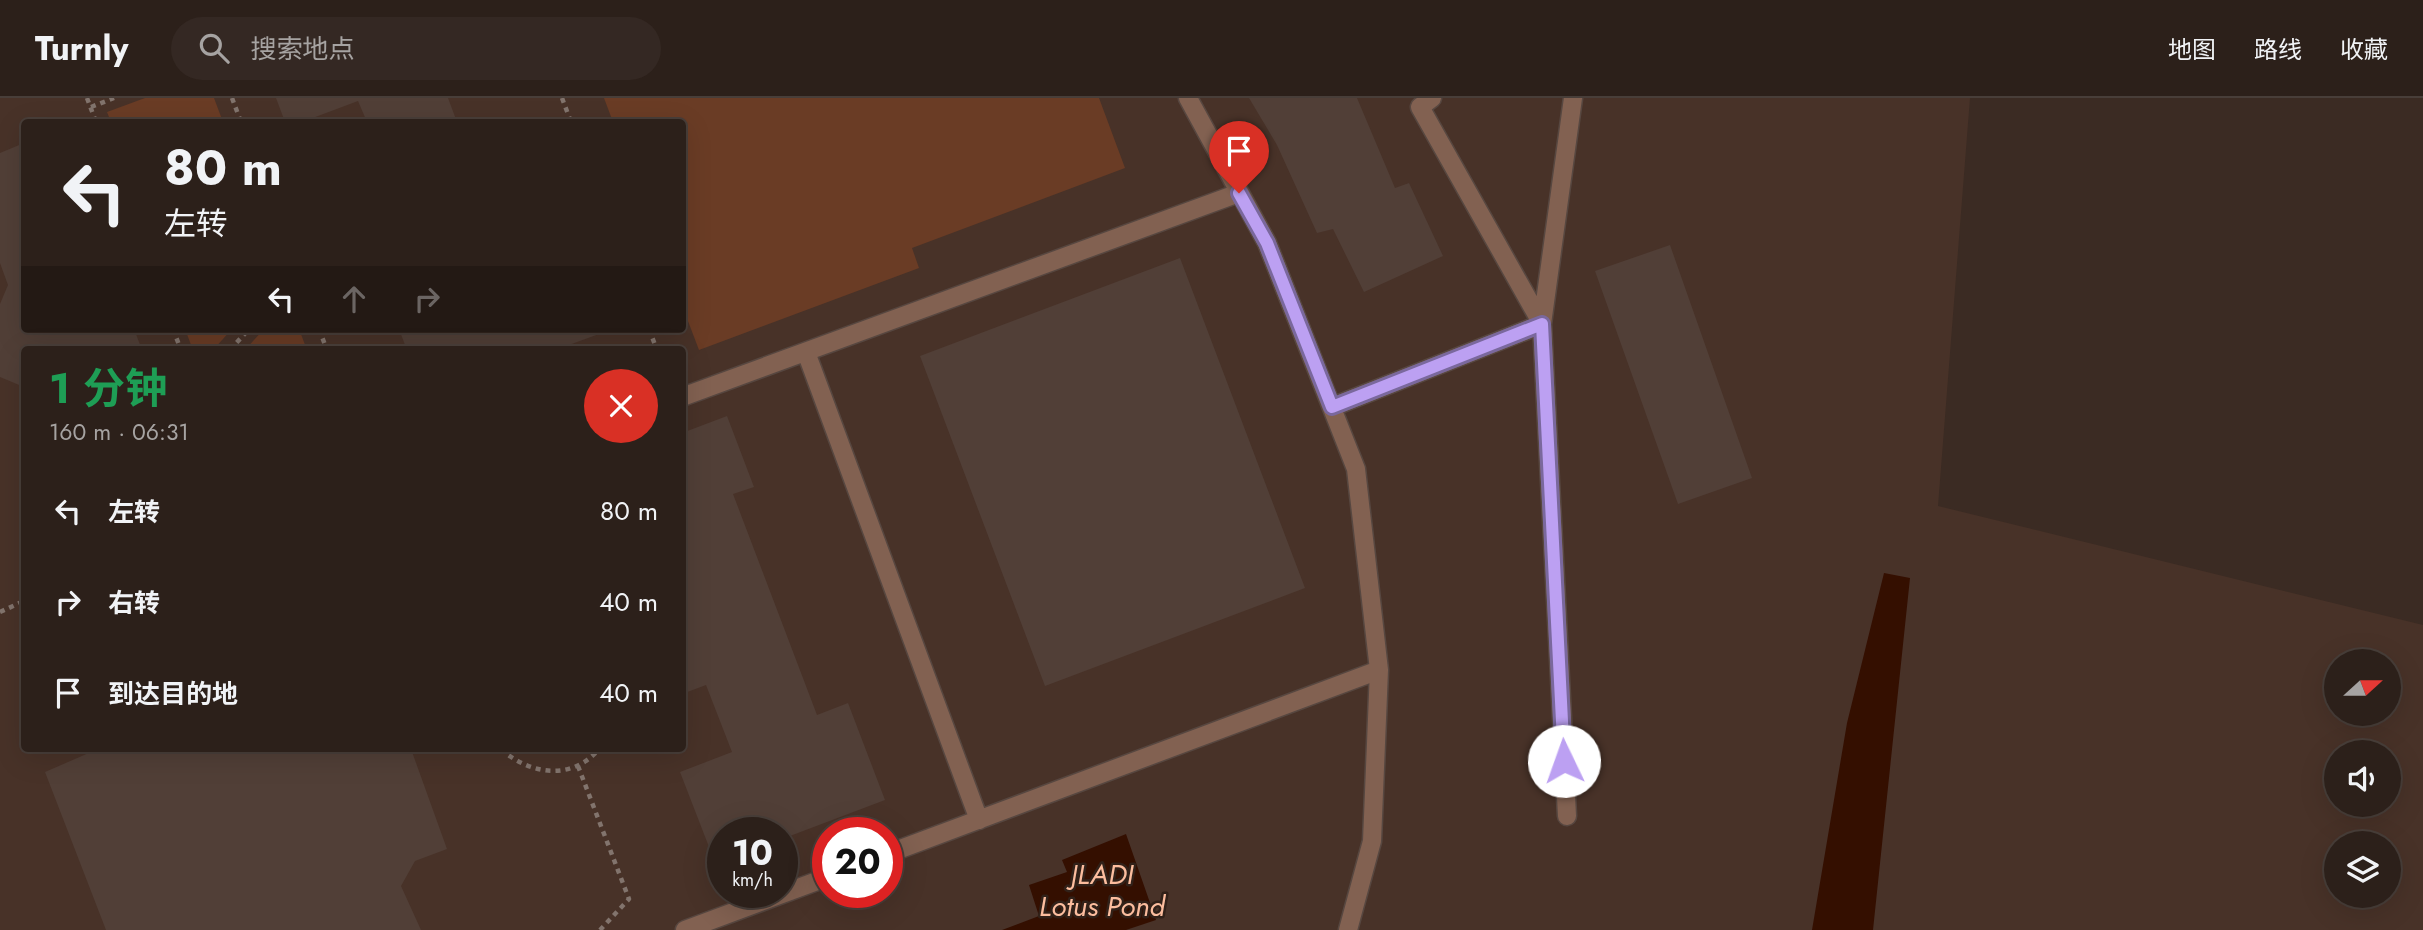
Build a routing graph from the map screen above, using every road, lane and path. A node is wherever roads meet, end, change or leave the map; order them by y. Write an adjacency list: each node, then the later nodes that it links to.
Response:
1 (87, 98): 8 (path)
2 (114, 98): 8 (path)
3 (232, 98): 10 (path)
4 (562, 98): 11 (path)
5 (1188, 98): 12 (lane)
6 (1432, 98): 13 (lane)
7 (1573, 98): 13 (lane)
8 (91, 107): 9 (path)
9 (95, 119)
10 (241, 119)
11 (570, 119)
12 (1239, 193): 14 (lane); 16 (lane)
13 (1542, 324): 16 (lane); 23 (lane)
14 (806, 352): 15 (lane); 24 (lane)
15 (686, 396)
16 (1332, 407): 19 (lane)
17 (21, 602): 18 (path)
18 (0, 612)
19 (1379, 670): 24 (lane); 29 (lane)
20 (504, 752): 22 (path)
21 (595, 752): 22 (path)
22 (578, 766): 27 (path)
23 (1567, 816)
24 (979, 820): 25 (lane)
25 (903, 848)
26 (812, 883): 28 (lane)
27 (600, 930)
28 (685, 930)
29 (1348, 930)

